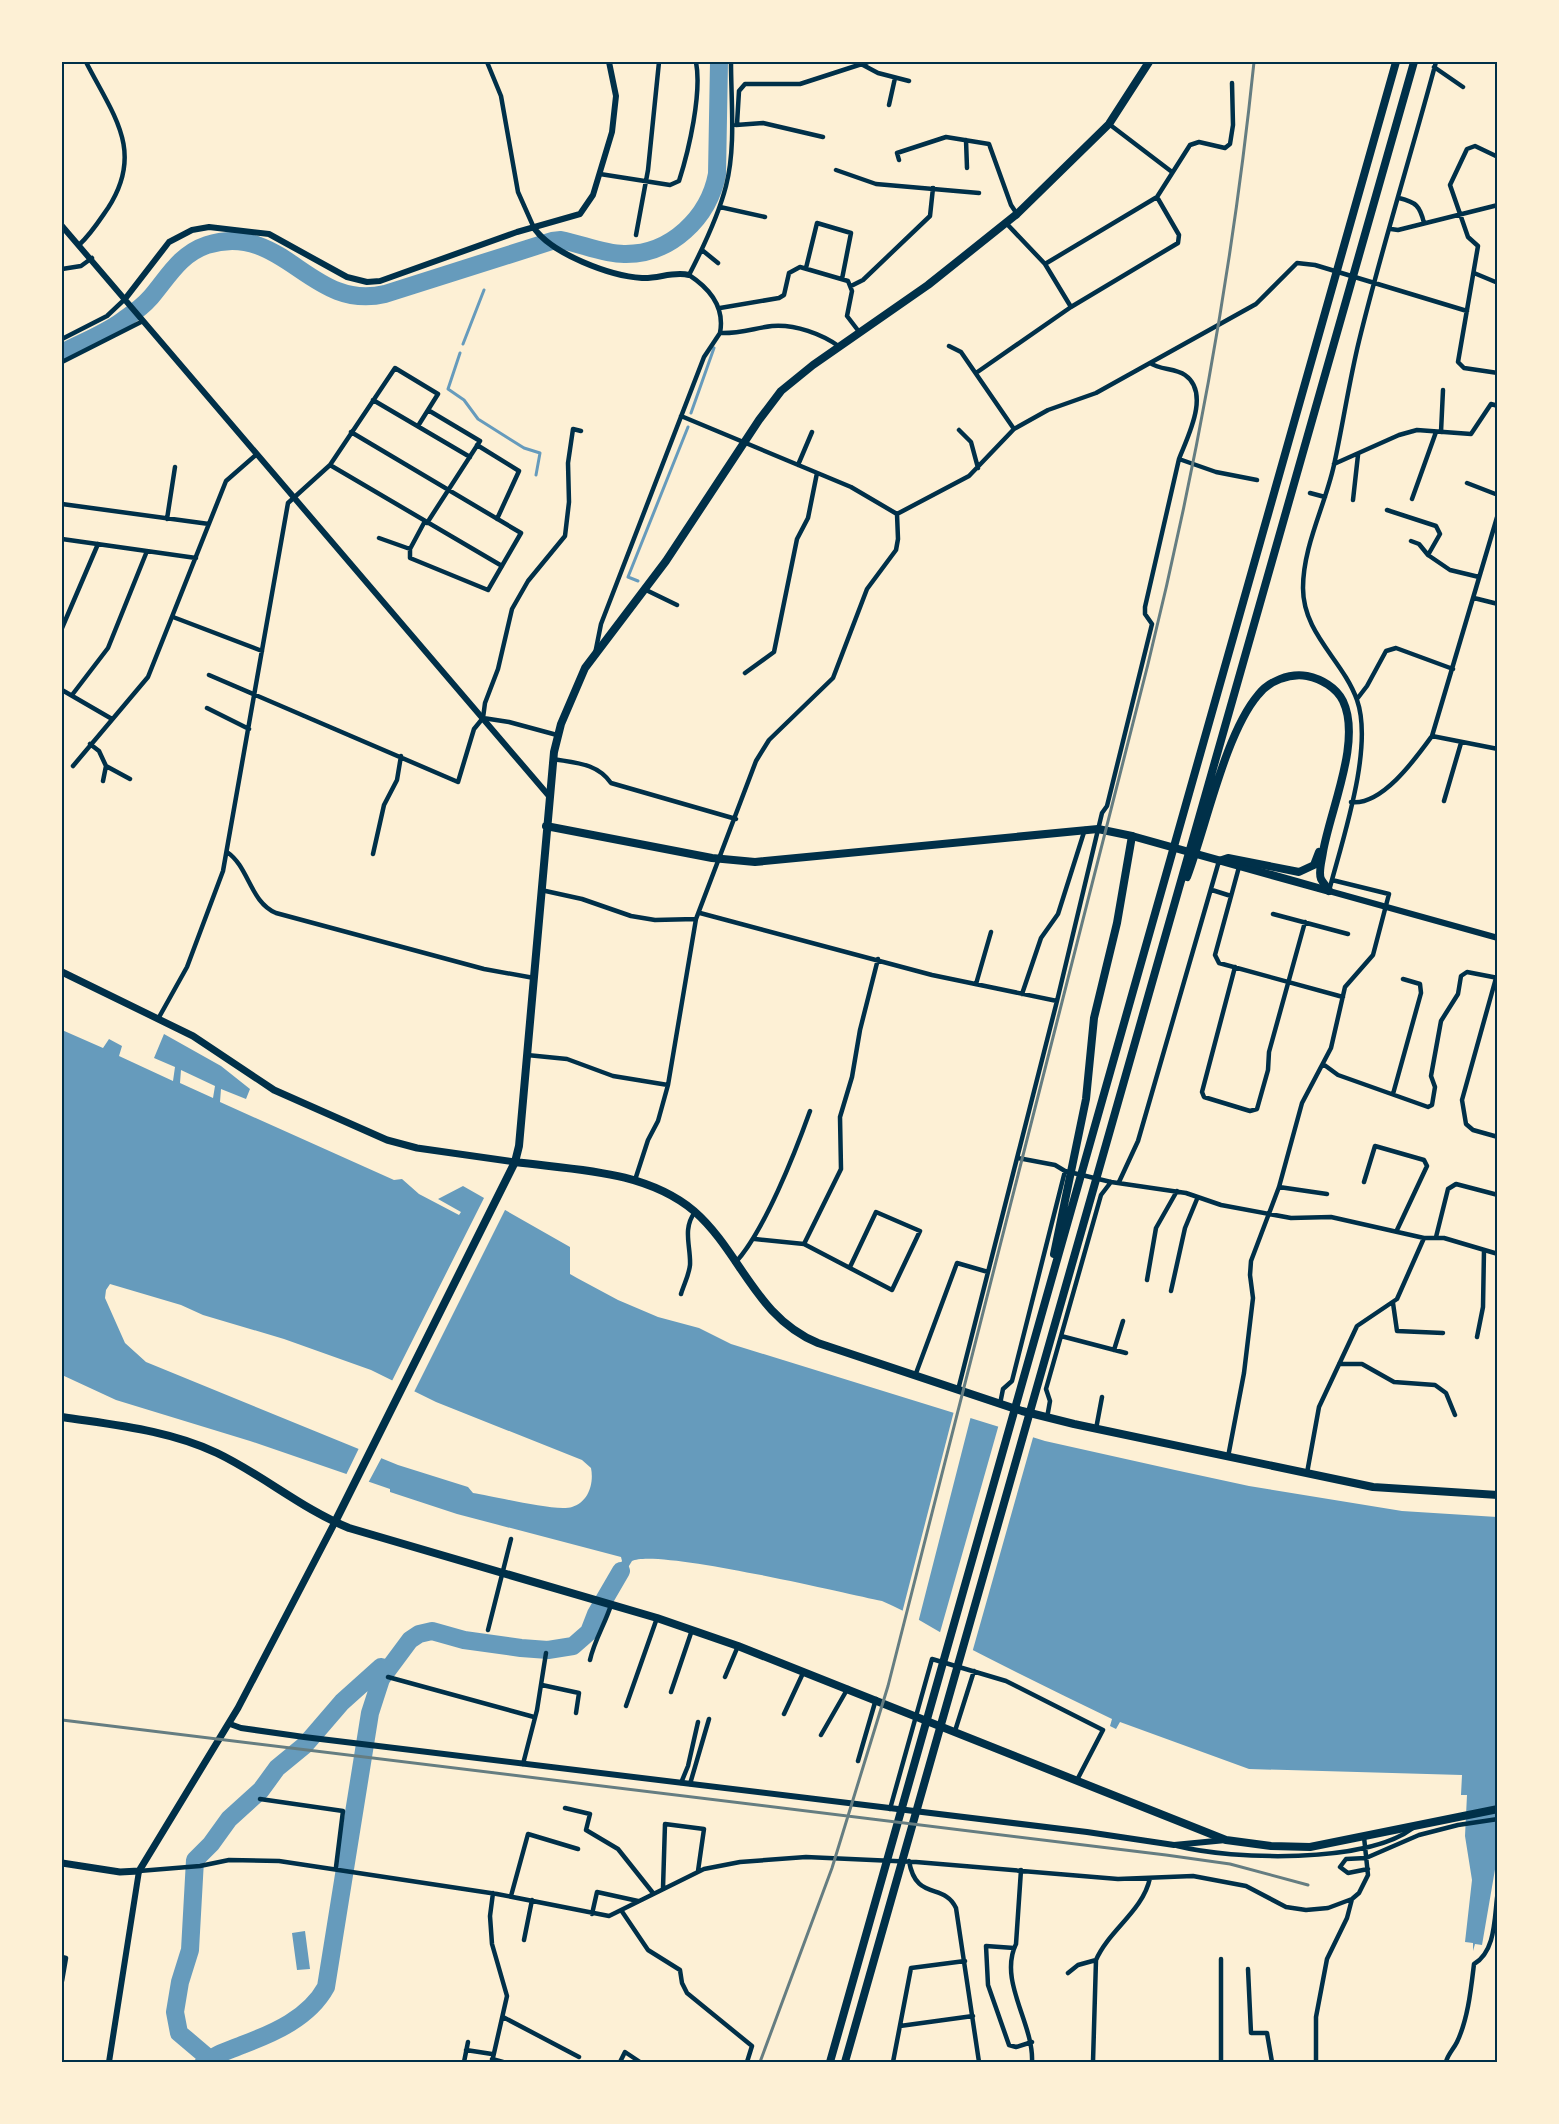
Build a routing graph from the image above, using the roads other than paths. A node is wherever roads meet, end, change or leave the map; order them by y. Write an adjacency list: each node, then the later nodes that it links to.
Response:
1 (86, 62): 45 (street)
2 (487, 62): 43 (street)
3 (609, 62): 28 (street)
4 (659, 62): 29 (street)
5 (696, 62): 29 (street)
6 (731, 62): 20 (street)
7 (868, 62): 12 (street)
8 (1149, 62): 19 (main road)
9 (1396, 62): 232 (highway)
10 (1414, 62): 161 (highway)
11 (1435, 64): 16 (street); 33 (street)
12 (863, 65): 13 (street); 18 (street)
13 (895, 78): 14 (street); 17 (street)
14 (909, 81)
15 (1232, 82): 27 (street)
16 (1463, 87)
17 (889, 105)
18 (737, 124): 20 (street); 21 (street)
19 (1109, 124): 27 (street); 36 (main road)
20 (731, 125): 35 (street)
21 (823, 137)
22 (966, 140): 24 (street); 25 (street); 36 (street)
23 (1497, 158): 37 (street)
24 (899, 160)
25 (967, 168)
26 (836, 170): 30 (street)
27 (1172, 172): 32 (street)
28 (600, 174): 29 (street); 43 (street)
29 (646, 181): 44 (street)
30 (933, 188): 31 (street); 57 (street)
31 (979, 193)
32 (1157, 197): 49 (street); 59 (street)
33 (1399, 198): 40 (street); 42 (street)
34 (1497, 205): 37 (street)
35 (720, 207): 38 (street); 46 (street)
36 (1017, 214): 39 (main road)
37 (1458, 214): 40 (street); 52 (street)
38 (765, 217)
39 (1006, 223): 49 (street); 64 (main road)
40 (1424, 223): 42 (street)
41 (62, 226): 45 (street)
42 (1391, 229): 55 (street)
43 (536, 230): 53 (street); 58 (street)
44 (636, 235)
45 (79, 245): 47 (street)
46 (702, 250): 48 (street); 53 (street)
47 (92, 258): 51 (street); 58 (street)
48 (718, 263)
49 (1045, 264): 59 (street)
50 (806, 268): 54 (street); 54 (street); 60 (street)
51 (62, 270)
52 (1473, 273): 56 (street); 61 (street)
53 (688, 275): 60 (street)
54 (842, 279): 57 (street)
55 (1375, 282): 61 (street); 69 (street); 90 (street)
56 (1497, 283)
57 (851, 286): 64 (street)
58 (127, 301): 62 (street); 65 (street)
59 (1071, 307): 70 (street)
60 (720, 308): 63 (street)
61 (1467, 311): 71 (street)
62 (141, 319): 68 (street); 86 (street)
63 (720, 333): 67 (street); 76 (street)
64 (860, 333): 67 (main road)
65 (62, 339)
66 (949, 346): 70 (street)
67 (840, 347): 84 (main road)
68 (62, 362)
69 (1150, 363): 78 (street); 89 (street)
70 (976, 373): 78 (street)
71 (1497, 374)
72 (1443, 390): 83 (street)
73 (373, 400): 75 (street); 77 (street); 81 (street)
74 (1497, 406): 83 (street)
75 (428, 410): 77 (street); 85 (street)
76 (681, 416): 84 (street); 130 (street)
77 (418, 426): 88 (street)
78 (1014, 429): 94 (street)
79 (959, 430): 94 (street)
80 (580, 431): 139 (street)
81 (351, 432): 91 (street); 98 (street)
82 (812, 432): 92 (street)
83 (1438, 432): 87 (street); 103 (street)
84 (744, 443): 92 (street); 123 (main road)
85 (477, 445): 88 (street); 110 (street)
86 (257, 454): 102 (street); 112 (street)
87 (1358, 455): 90 (street); 104 (street)
88 (470, 457): 98 (street)
89 (1179, 459): 96 (street); 159 (street)
90 (1334, 464): 101 (street)
91 (330, 465): 102 (street); 111 (street)
92 (798, 465): 95 (street)
93 (175, 467): 109 (street)
94 (978, 468): 107 (street)
95 (816, 473): 107 (street); 132 (street)
96 (1257, 480)
97 (1467, 483): 100 (street)
98 (449, 489): 110 (street); 111 (street)
99 (1310, 493): 101 (street)
100 (1497, 495)
101 (1325, 497): 137 (street)
102 (294, 498): 129 (street); 139 (street)
103 (1412, 499)
104 (1353, 500)
105 (62, 504): 109 (street)
106 (1387, 510): 119 (street)
107 (897, 514): 156 (street)
108 (1497, 514): 122 (street)
109 (167, 519): 112 (street)
110 (497, 519): 121 (street)
111 (426, 522): 117 (street); 121 (street)
112 (209, 524): 120 (street)
113 (379, 538): 117 (street)
114 (62, 539): 116 (street)
115 (1411, 541): 119 (street)
116 (98, 544): 118 (street); 128 (street)
117 (410, 549): 121 (street)
118 (147, 551): 120 (street); 135 (street)
119 (1428, 555): 122 (street)
120 (196, 558): 127 (street)
121 (502, 566)
122 (1479, 577): 124 (street)
123 (644, 589): 126 (street); 130 (main road)
124 (1474, 598): 125 (street); 131 (street)
125 (1497, 604)
126 (677, 605)
127 (173, 617): 129 (street); 140 (street)
128 (62, 628)
129 (262, 651): 136 (street)
130 (595, 654): 142 (main road)
131 (1453, 669): 137 (street); 143 (street)
132 (745, 673)
133 (209, 675): 136 (street)
134 (62, 690): 135 (street)
135 (72, 695): 140 (street)
136 (256, 697): 141 (street); 147 (street)
137 (1357, 699): 155 (street)
138 (207, 708): 141 (street)
139 (483, 718): 142 (street); 147 (street); 153 (street)
140 (112, 719): 145 (street)
141 (249, 729): 163 (street)
142 (557, 735): 148 (main road)
143 (1432, 736): 144 (street); 155 (street)
144 (1461, 743): 146 (street); 154 (street)
145 (90, 744): 149 (street); 150 (street)
146 (1497, 747)
147 (401, 756): 164 (street)
148 (553, 759): 153 (main road); 156 (street)
149 (73, 766)
150 (106, 766): 151 (street); 152 (street)
151 (130, 779)
152 (103, 781)
153 (549, 796): 157 (main road)
154 (1444, 801)
155 (1351, 802): 168 (street)
156 (736, 819): 165 (street)
157 (546, 826): 165 (main road); 169 (main road)
158 (1085, 829): 159 (main road); 165 (main road); 188 (street)
159 (1098, 829): 162 (main road); 190 (street)
160 (1326, 833): 161 (highway); 166 (highway); 171 (highway)
161 (1198, 835): 334 (highway)
162 (1132, 836): 166 (main road); 232 (highway)
163 (227, 852): 183 (street); 191 (street)
164 (373, 854)
165 (721, 859): 173 (street)
166 (1219, 861): 167 (main road); 170 (street)
167 (1239, 867): 171 (main road); 172 (street)
168 (1332, 880): 171 (street); 189 (street)
169 (541, 890): 175 (street); 183 (main road)
170 (1212, 890): 172 (street); 203 (street)
171 (1329, 891): 179 (street)
172 (1231, 896): 181 (street)
173 (700, 913): 175 (street); 180 (street)
174 (1273, 914): 176 (street)
175 (696, 920): 194 (street)
176 (1305, 922): 178 (street); 186 (street)
177 (991, 932): 187 (street)
178 (1348, 934)
179 (1497, 938)
180 (878, 959): 187 (street); 216 (street)
181 (1235, 968): 186 (street); 186 (street)
182 (62, 972): 191 (main road)
183 (534, 978): 192 (main road)
184 (1497, 978): 195 (street); 197 (street)
185 (1403, 979): 195 (street)
186 (1288, 982): 189 (street)
187 (976, 984): 188 (street)
188 (1022, 994): 190 (street)
189 (1342, 997): 193 (street)
190 (1057, 1001): 198 (street)
191 (158, 1019): 199 (main road)
192 (527, 1055): 194 (street); 199 (main road)
193 (1323, 1064): 195 (street); 205 (street)
194 (668, 1085): 201 (street)
195 (1393, 1094)
196 (810, 1111): 215 (street)
197 (1497, 1137)
198 (1018, 1158): 200 (street); 223 (street)
199 (515, 1162): 201 (main road); 247 (main road)
200 (1065, 1171): 202 (street); 239 (street)
201 (635, 1180): 210 (main road)
202 (1111, 1182): 203 (street); 230 (street)
203 (1119, 1182): 206 (street)
204 (1364, 1182): 212 (street)
205 (1278, 1187): 207 (street); 211 (street)
206 (1177, 1191): 209 (street); 218 (street)
207 (1327, 1194)
208 (1497, 1195): 213 (street)
209 (1197, 1199): 211 (street); 225 (street)
210 (695, 1212): 221 (main road); 226 (street)
211 (1267, 1214): 212 (street); 244 (street)
212 (1398, 1230): 214 (street)
213 (1436, 1237): 214 (street); 219 (street)
214 (1424, 1238): 227 (street)
215 (755, 1239): 216 (street); 221 (street)
216 (804, 1244): 222 (street)
217 (1146, 1245): 218 (street)
218 (1153, 1246): 224 (street)
219 (1484, 1250): 220 (street); 231 (street)
220 (1497, 1254)
221 (735, 1263): 236 (main road)
222 (850, 1267): 222 (street)
223 (988, 1272): 236 (street); 237 (street)
224 (1146, 1276)
225 (1171, 1291)
226 (681, 1294)
227 (1393, 1303): 229 (street); 235 (street)
228 (1123, 1321): 233 (street)
229 (1443, 1333)
230 (1061, 1336): 233 (street); 242 (street)
231 (1477, 1336)
232 (1032, 1350): 333 (highway)
233 (1114, 1350): 234 (street)
234 (1126, 1353)
235 (1339, 1364): 240 (street); 245 (street)
236 (915, 1376): 237 (main road)
237 (958, 1390): 239 (main road)
238 (1102, 1397): 243 (street)
239 (1000, 1404): 242 (main road)
240 (1455, 1415)
241 (62, 1417): 247 (main road)
242 (1047, 1418): 243 (main road)
243 (1096, 1429): 244 (main road)
244 (1228, 1457): 245 (main road)
245 (1307, 1473): 246 (main road)
246 (1497, 1495)
247 (335, 1522): 249 (main road); 272 (main road)
248 (511, 1539): 249 (street)
249 (503, 1573): 250 (main road); 252 (street)
250 (610, 1604): 251 (main road); 256 (street)
251 (657, 1618): 253 (main road); 265 (street)
252 (488, 1630)
253 (692, 1630): 254 (main road); 263 (street)
254 (738, 1646): 257 (main road); 260 (street)
255 (546, 1653): 261 (street)
256 (590, 1660)
257 (804, 1671): 262 (main road); 267 (street)
258 (974, 1671): 268 (street); 273 (street); 277 (street)
259 (388, 1677): 269 (street)
260 (725, 1677)
261 (542, 1685): 266 (street); 269 (street)
262 (848, 1688): 264 (main road); 274 (street)
263 (671, 1692)
264 (876, 1699): 268 (main road); 275 (street)
265 (626, 1706)
266 (576, 1713)
267 (784, 1714)
268 (916, 1715): 273 (main road); 282 (street)
269 (534, 1717): 276 (street)
270 (709, 1719): 279 (street)
271 (698, 1722): 278 (street)
272 (230, 1724): 276 (street); 297 (main road)
273 (955, 1731): 277 (main road)
274 (821, 1735)
275 (858, 1761)
276 (523, 1764): 278 (street)
277 (1077, 1780): 287 (main road)
278 (681, 1783): 279 (street)
279 (690, 1784): 282 (street)
280 (261, 1798): 294 (street)
281 (565, 1808): 303 (street)
282 (890, 1809): 288 (street)
283 (1497, 1809): 285 (main road)
284 (1497, 1819): 291 (street)
285 (1420, 1823): 286 (main road); 289 (street)
286 (1364, 1837): 287 (main road); 289 (street)
287 (1226, 1840): 288 (street)
288 (1174, 1845): 289 (street)
289 (1365, 1847): 291 (street)
290 (578, 1849): 304 (street)
291 (1366, 1858): 295 (street); 295 (street)
292 (909, 1862): 296 (street); 298 (street); 315 (street)
293 (62, 1863): 297 (main road)
294 (338, 1868): 297 (street); 302 (street)
295 (1368, 1869): 305 (street)
296 (1021, 1870): 299 (street); 311 (street)
297 (139, 1871): 327 (street)
298 (698, 1871): 300 (street); 300 (street)
299 (1150, 1878): 305 (street); 314 (street)
300 (663, 1888): 303 (street)
301 (1497, 1891): 342 (street)
302 (493, 1893): 304 (street); 320 (street)
303 (652, 1893): 307 (street)
304 (511, 1896): 306 (street)
305 (1352, 1899): 341 (street)
306 (532, 1900): 309 (street); 310 (street)
307 (638, 1901): 308 (street); 309 (street)
308 (621, 1910): 309 (street); 332 (street)
309 (592, 1914)
310 (524, 1940)
311 (1014, 1948): 323 (street); 323 (street)
312 (62, 1957): 318 (street)
313 (1221, 1959): 339 (street)
314 (1096, 1960): 317 (street); 338 (street)
315 (964, 1961): 319 (street); 321 (street)
316 (1248, 1969): 340 (street)
317 (1068, 1973)
318 (62, 1981)
319 (972, 2016): 321 (street); 336 (street)
320 (503, 2017): 325 (street); 326 (street)
321 (900, 2026): 335 (street)
322 (468, 2042): 324 (street)
323 (1032, 2042): 337 (street)
324 (466, 2050): 326 (street); 328 (street)
325 (579, 2057)
326 (492, 2059): 329 (street)
327 (109, 2062)
328 (464, 2062)
329 (503, 2062)
330 (620, 2062): 331 (street)
331 (640, 2062)
332 (747, 2062)
333 (830, 2062)
334 (845, 2062)
335 (893, 2062)
336 (979, 2062)
337 (1032, 2062)
338 (1093, 2062)
339 (1221, 2062)
340 (1272, 2062)
341 (1316, 2062)
342 (1446, 2062)

